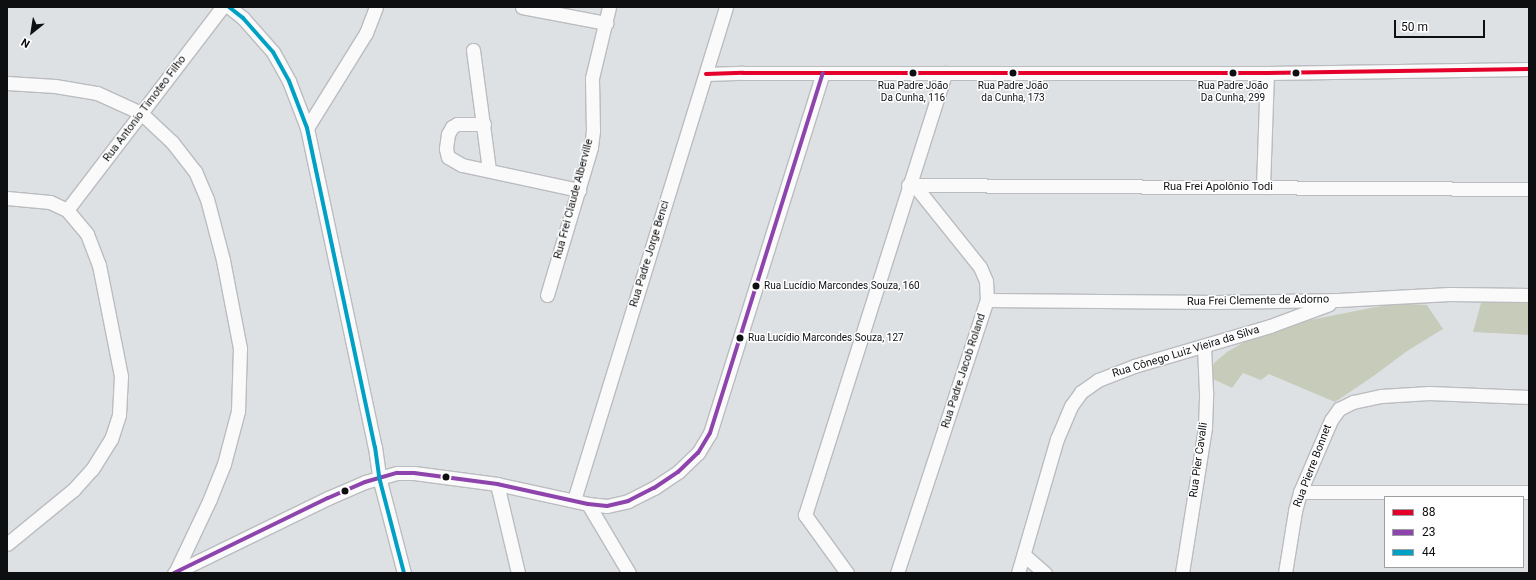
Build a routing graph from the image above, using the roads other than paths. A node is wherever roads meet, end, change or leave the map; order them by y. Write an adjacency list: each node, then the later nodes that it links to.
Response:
1 (222, 7): 16 (street, Rua Antonio Timoteo Filho)
2 (229, 7): 18 (street)
3 (376, 7): 18 (street)
4 (522, 7): 7 (street)
5 (609, 7): 8 (street, Rua Frei Claude Alberville)
6 (726, 7): 14 (street, Rua Padre Jorge Benci)
7 (575, 12): 8 (street)
8 (606, 23): 23 (street, Rua Frei Claude Alberville)
9 (473, 50): 17 (street)
10 (1529, 69): 13 (street)
11 (823, 73): 12 (street); 14 (street); 37 (street)
12 (945, 73): 13 (street); 20 (street)
13 (1268, 73): 21 (street)
14 (706, 74): 36 (street, Rua Padre Jorge Benci)
15 (7, 83): 16 (street)
16 (142, 113): 25 (street, Rua Antonio Timoteo Filho); 40 (street)
17 (484, 124): 19 (street); 19 (street)
18 (307, 128): 32 (street)
19 (489, 170): 23 (street)
20 (912, 186): 21 (street, Rua Frei Apolônio Todi); 28 (street, Rua Padre Jacob Roland); 44 (street)
21 (1263, 186): 22 (street, Rua Frei Apolônio Todi)
22 (1529, 189)
23 (578, 190): 26 (street, Rua Frei Claude Alberville)
24 (7, 198): 25 (street)
25 (67, 210): 38 (street)
26 (547, 295)
27 (1529, 295): 29 (street, Rua Frei Clemente de Adorno)
28 (987, 300): 29 (street, Rua Frei Clemente de Adorno); 45 (street, Rua Padre Jacob Roland)
29 (1338, 300): 30 (street, Rua Cônego Luiz Vieira da Silva)
30 (1204, 346): 39 (street, Rua Cônego Luiz Vieira da Silva); 48 (street, Rua Pier Cavalli)
31 (1529, 397): 34 (street, Rua Pierre Bonnet)
32 (379, 477): 33 (street); 40 (street); 41 (street)
33 (497, 484): 36 (street); 42 (street)
34 (1300, 492): 35 (street); 49 (street, Rua Pierre Bonnet)
35 (1529, 492)
36 (574, 500): 37 (street)
37 (588, 504): 43 (street)
38 (7, 544)
39 (1024, 555): 46 (street, Rua Cônego Luiz Vieira da Silva); 47 (street)
40 (174, 573)
41 (404, 573)
42 (518, 573)
43 (629, 573)
44 (847, 573)
45 (897, 573)
46 (1018, 573)
47 (1045, 573)
48 (1182, 573)
49 (1285, 573)

